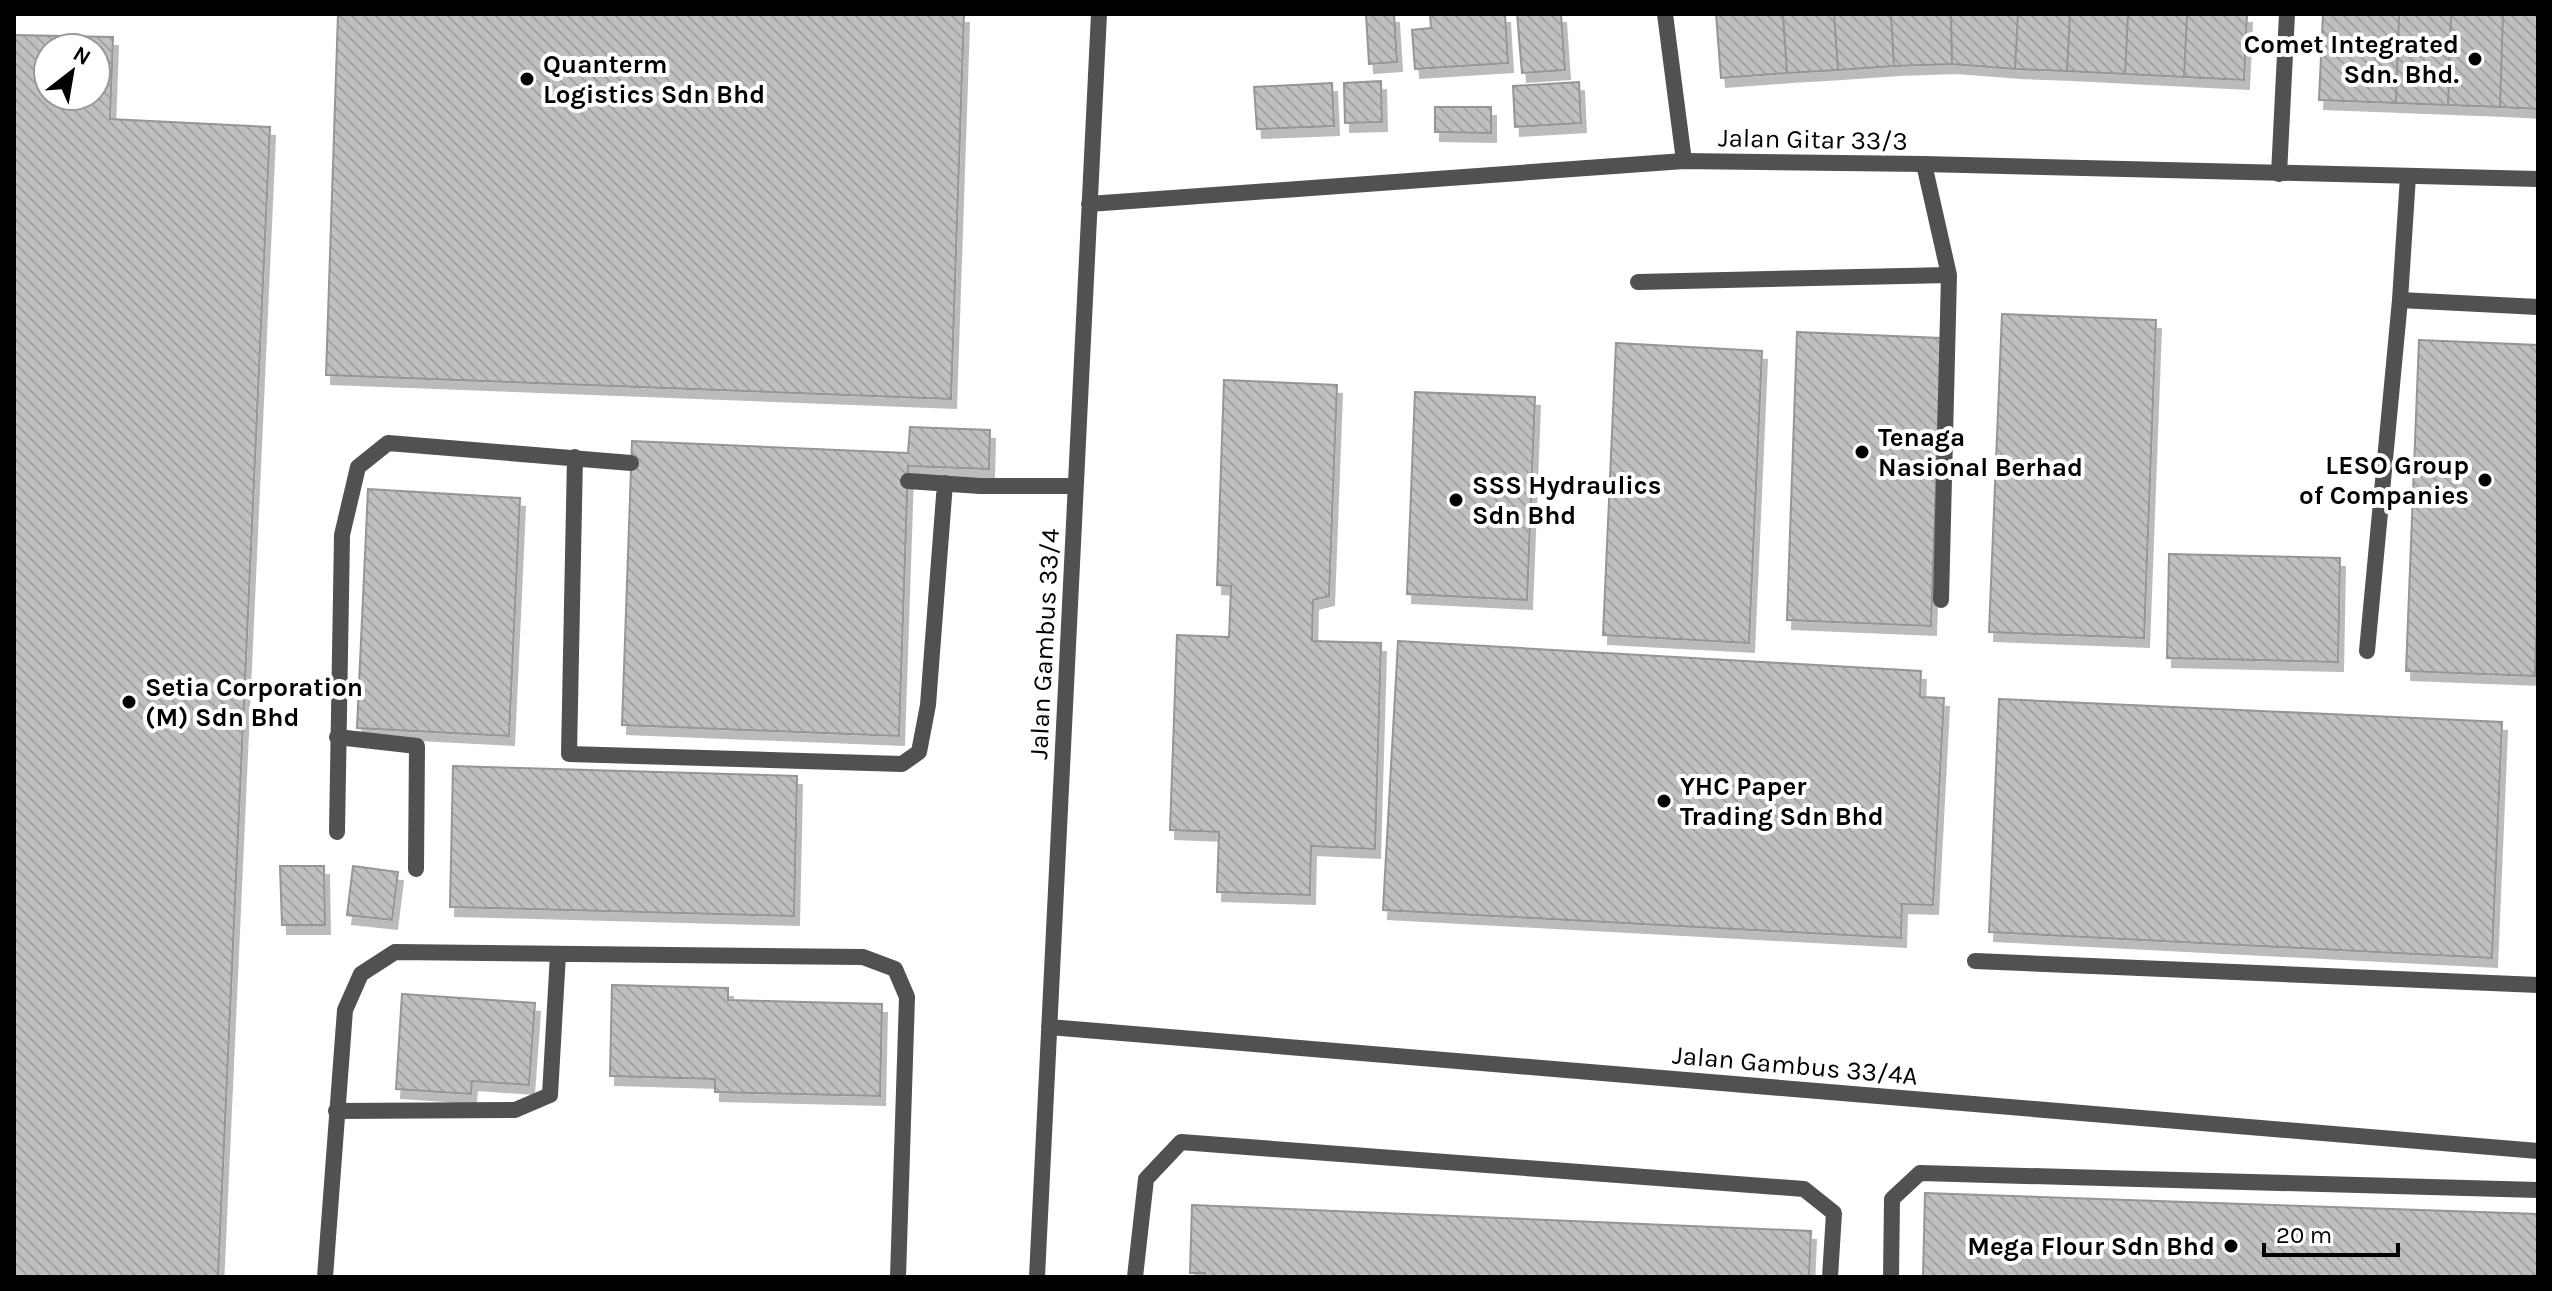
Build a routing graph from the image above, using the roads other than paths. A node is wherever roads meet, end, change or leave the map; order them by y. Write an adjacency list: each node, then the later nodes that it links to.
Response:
1 (1099, 14): 9 (street, Jalan Gambus 33/4)
2 (1665, 14): 4 (street)
3 (2287, 14): 6 (street)
4 (1684, 161): 5 (street, Jalan Gitar 33/3); 9 (street, Jalan Gitar 33/3)
5 (1924, 164): 6 (street, Jalan Gitar 33/3); 10 (street)
6 (2279, 174): 7 (street, Jalan Gitar 33/3)
7 (2408, 176): 8 (street, Jalan Gitar 33/3); 12 (street)
8 (2538, 179)
9 (1089, 204): 18 (street, Jalan Gambus 33/4)
10 (1949, 275): 11 (street); 19 (street)
11 (1638, 282)
12 (2400, 300): 13 (street); 20 (street)
13 (2538, 307)
14 (575, 457): 15 (street); 17 (street); 21 (street)
15 (631, 463)
16 (908, 481): 17 (street)
17 (945, 483): 18 (street)
18 (1075, 486): 27 (street, Jalan Gambus 33/4)
19 (1941, 600)
20 (2367, 651)
21 (337, 737): 22 (street); 23 (street)
22 (337, 832)
23 (416, 869)
24 (558, 954): 28 (street); 28 (street); 32 (street)
25 (1975, 961): 26 (street)
26 (2538, 985)
27 (1049, 1027): 29 (street, Jalan Gambus 33/4A); 33 (street, Jalan Gambus 33/4)
28 (336, 1111): 31 (street)
29 (2538, 1151)
30 (2538, 1190): 36 (street)
31 (325, 1277)
32 (898, 1277)
33 (1037, 1277)
34 (1135, 1277): 35 (street)
35 (1830, 1277)
36 (1891, 1277)

